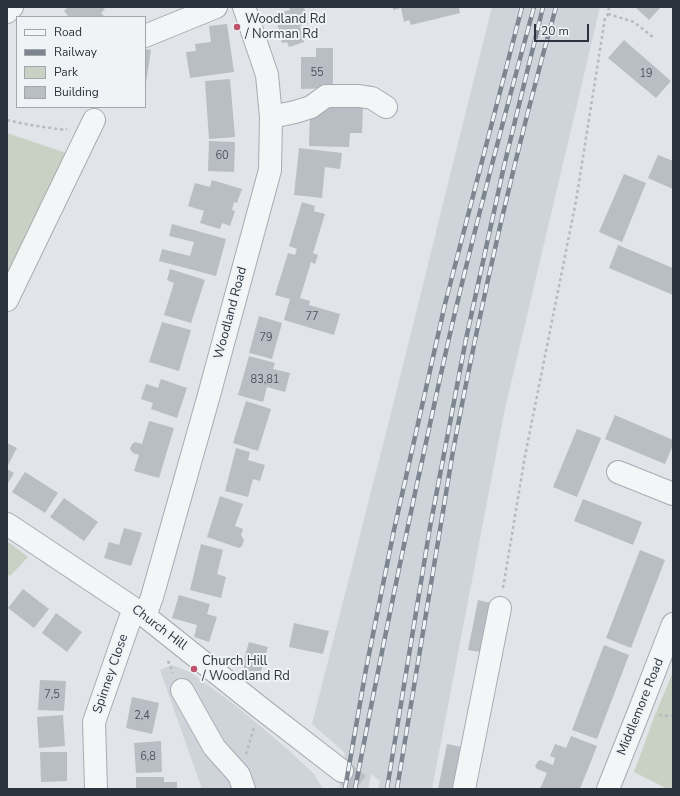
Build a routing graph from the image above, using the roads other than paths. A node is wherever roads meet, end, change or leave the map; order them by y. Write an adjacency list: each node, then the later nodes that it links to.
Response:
1 (12, 7): 4 (street)
2 (216, 7): 5 (street)
3 (244, 7): 7 (street, Woodland Road)
4 (7, 12)
5 (146, 36)
6 (386, 106): 7 (street)
7 (271, 117): 14 (street, Woodland Road)
8 (94, 120): 9 (street)
9 (7, 300)
10 (618, 472): 11 (street)
11 (673, 494)
12 (7, 524): 14 (street, Church Hill)
13 (500, 608): 20 (street)
14 (140, 612): 17 (street, Church Hill); 19 (street, Spinney Close)
15 (673, 624): 21 (street, Middlemore Road)
16 (182, 690): 18 (street)
17 (342, 771)
18 (242, 782)
19 (96, 789)
20 (464, 789)
21 (608, 789)

